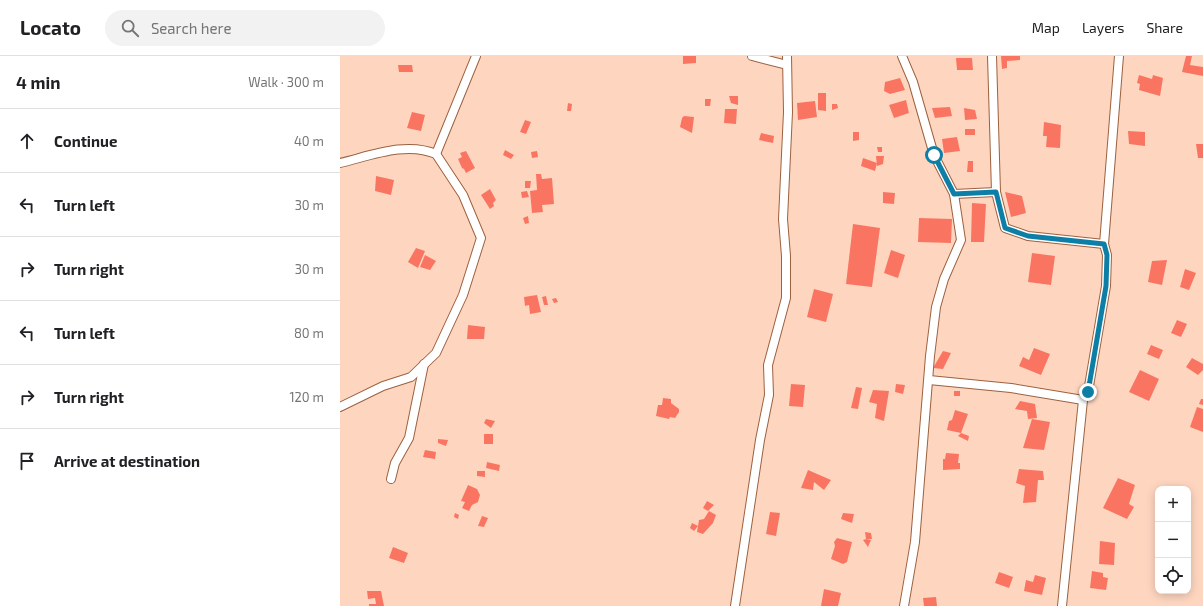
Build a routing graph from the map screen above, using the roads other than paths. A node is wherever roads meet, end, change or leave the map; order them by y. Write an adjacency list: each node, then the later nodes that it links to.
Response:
1 (476, 56): 8 (street)
2 (752, 56): 7 (street)
3 (786, 56): 7 (street)
4 (902, 56): 11 (street)
5 (992, 56): 10 (street)
6 (1119, 56): 12 (street)
7 (787, 65): 18 (street)
8 (436, 154): 9 (street); 13 (street)
9 (340, 163)
10 (996, 192): 11 (street); 12 (street)
11 (954, 194): 14 (street)
12 (1104, 244): 15 (street)
13 (424, 364): 16 (street); 17 (street)
14 (929, 380): 15 (street); 19 (street)
15 (1083, 400): 20 (street)
16 (340, 407)
17 (391, 479)
18 (735, 606)
19 (904, 606)
20 (1062, 606)

